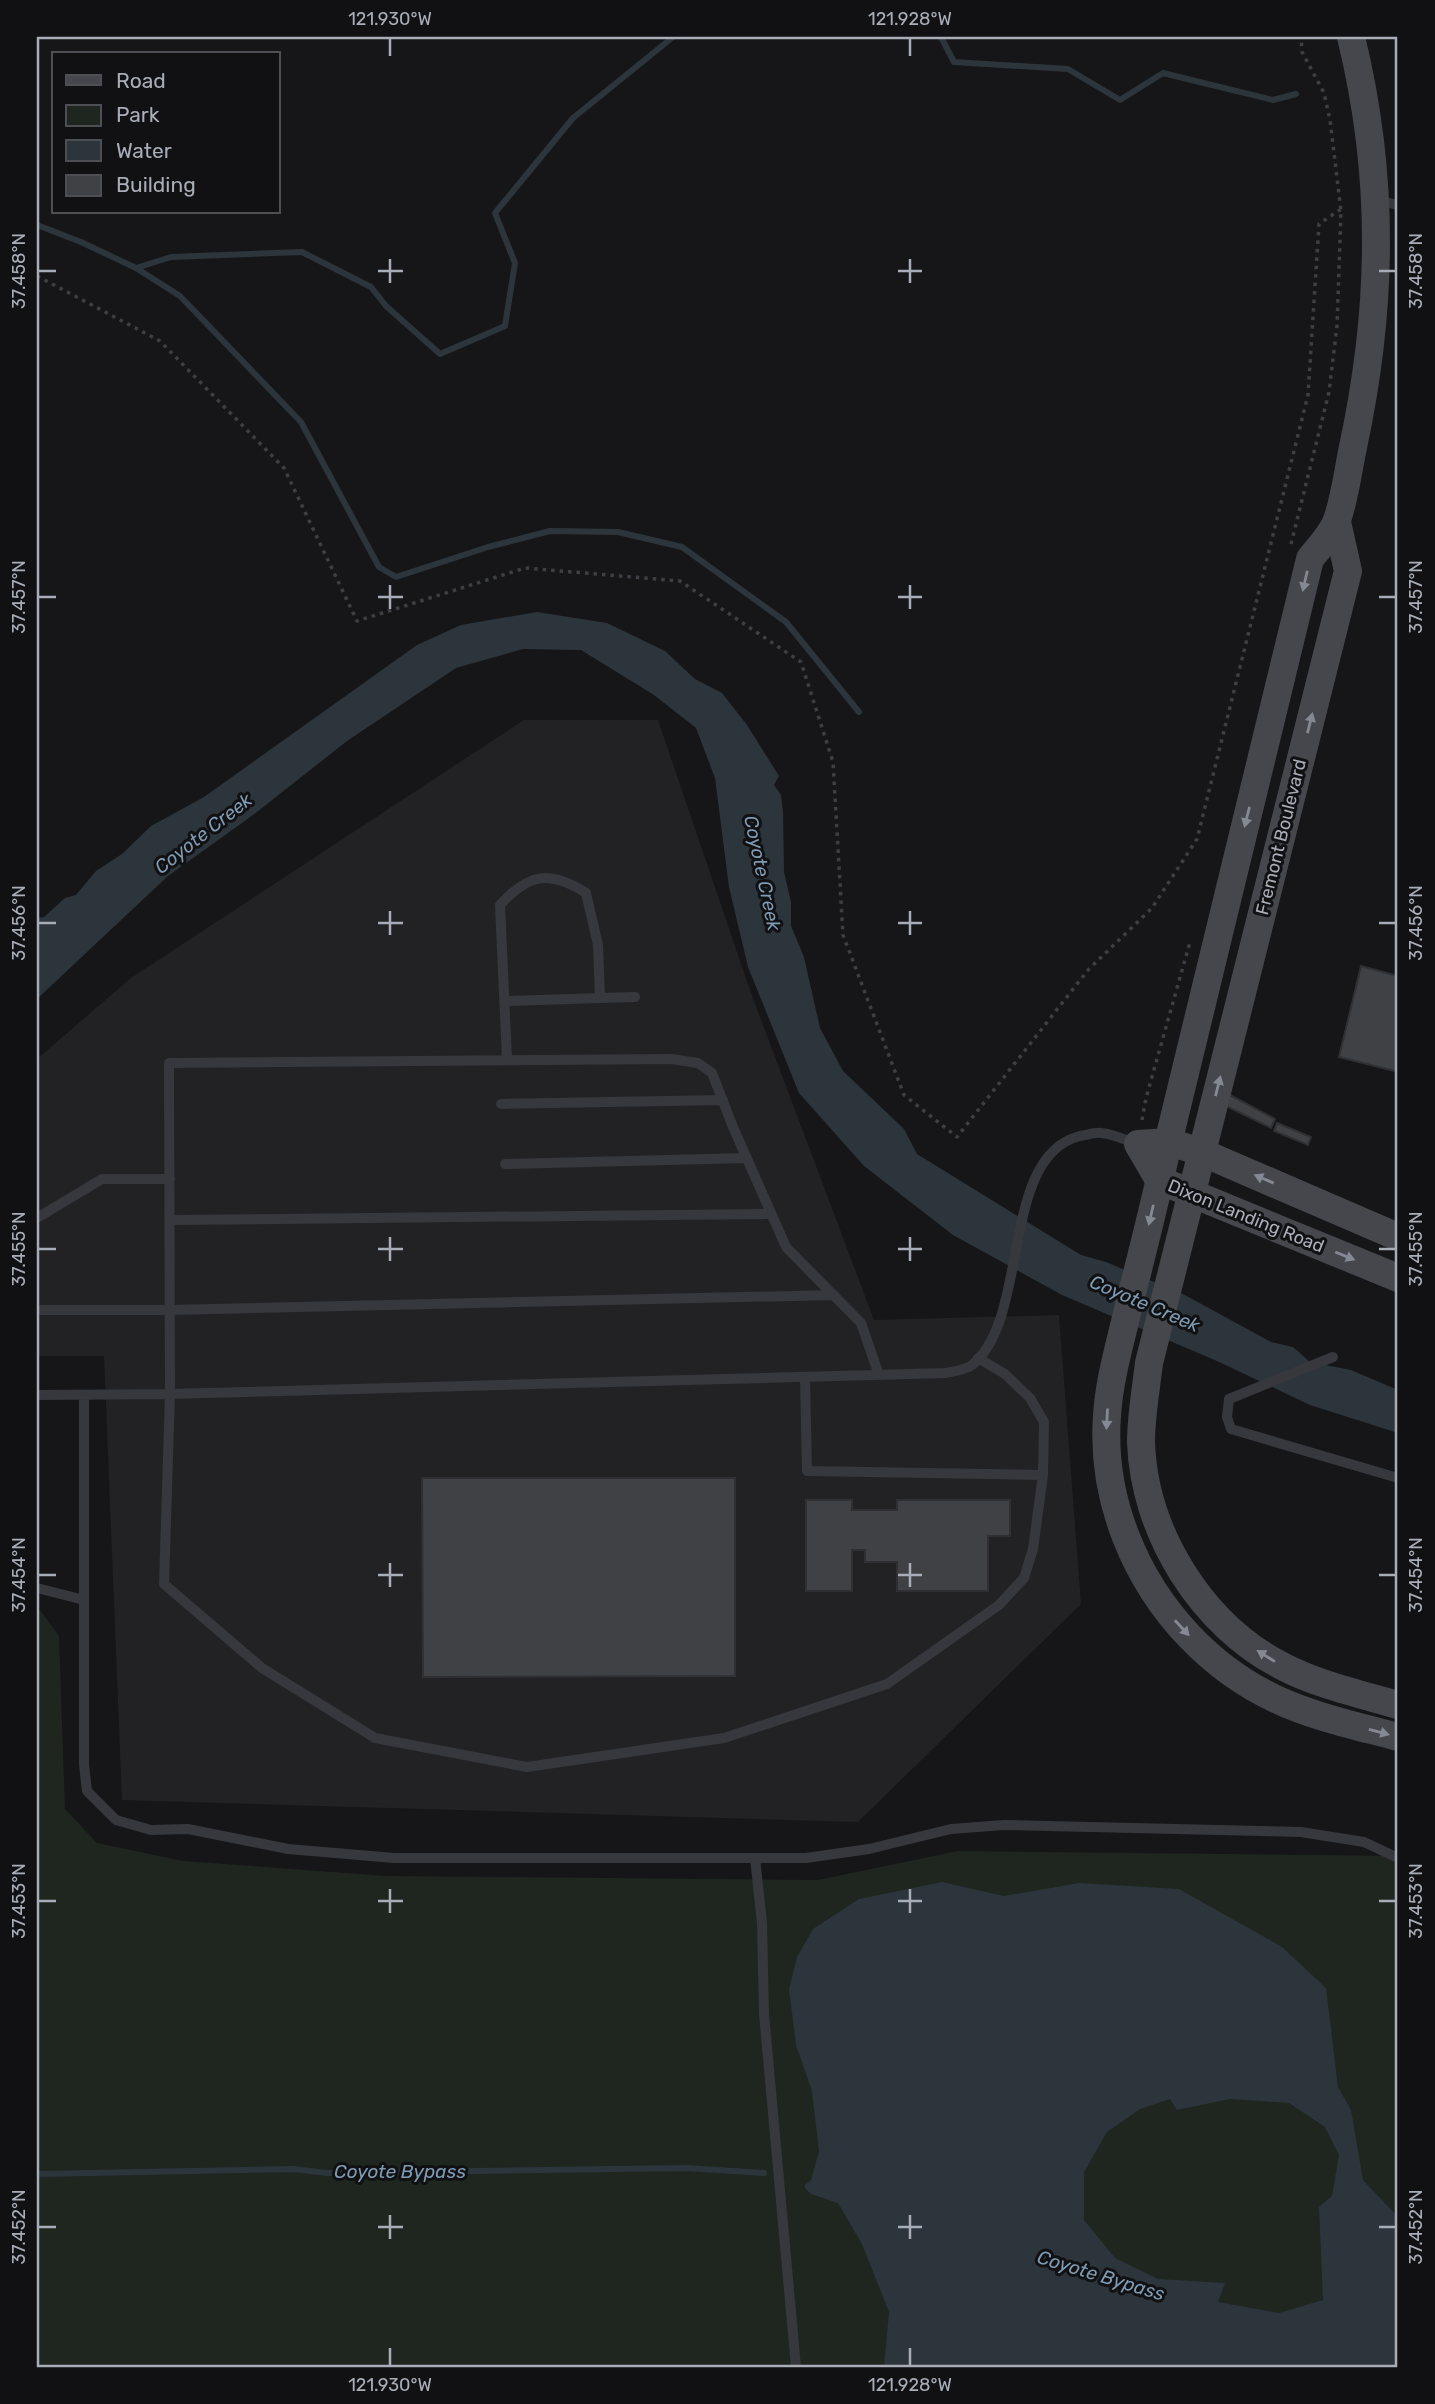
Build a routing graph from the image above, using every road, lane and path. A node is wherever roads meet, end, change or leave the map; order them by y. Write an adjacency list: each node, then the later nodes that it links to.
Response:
1 (1301, 37): 4 (path)
2 (1350, 37): 3 (main road, Fremont Boulevard)
3 (1387, 203): 6 (main road, Fremont Boulevard)
4 (1341, 209): 5 (path); 7 (path)
5 (37, 276)
6 (1337, 522): 15 (main road, Fremont Boulevard, one-way to 15); 17 (main road, Fremont Boulevard, one-way to 6)
7 (1288, 554)
8 (1191, 938): 16 (path)
9 (635, 997): 10 (lane)
10 (600, 998): 11 (lane); 11 (lane)
11 (505, 1000): 12 (lane)
12 (507, 1060): 13 (lane); 20 (lane)
13 (723, 1100): 14 (lane); 18 (lane)
14 (501, 1104)
15 (1169, 1142): 16 (main road); 17 (main road); 21 (main road, Fremont Boulevard)
16 (1138, 1144): 21 (main road, Dixon Landing Road); 32 (lane)
17 (1201, 1152): 22 (main road, Fremont Boulevard); 26 (main road, one-way to 17)
18 (746, 1158): 19 (lane); 23 (lane)
19 (505, 1164)
20 (170, 1179): 24 (lane); 25 (lane)
21 (1159, 1181): 22 (main road, Dixon Landing Road); 43 (main road, Fremont Boulevard, one-way to 43)
22 (1191, 1194): 27 (main road, Dixon Landing Road, one-way to 27); 42 (main road, Fremont Boulevard, one-way to 22)
23 (771, 1214): 25 (lane); 28 (lane)
24 (37, 1218)
25 (170, 1220): 30 (lane)
26 (1398, 1237)
27 (1398, 1278)
28 (834, 1295): 30 (lane); 33 (lane)
29 (37, 1310): 30 (lane)
30 (170, 1310): 35 (lane)
31 (1333, 1357): 39 (lane)
32 (978, 1359): 33 (lane); 38 (lane)
33 (879, 1375): 34 (lane)
34 (805, 1377): 35 (lane); 38 (lane)
35 (170, 1394): 37 (lane); 38 (lane)
36 (37, 1395): 37 (lane)
37 (84, 1395): 41 (lane)
38 (1043, 1475)
39 (1398, 1478)
40 (37, 1588): 41 (lane)
41 (84, 1600): 46 (lane)
42 (1302, 1675): 43 (main road); 44 (main road, Fremont Boulevard)
43 (1289, 1705): 45 (main road, Fremont Boulevard, one-way to 45)
44 (1398, 1705)
45 (1398, 1737)
46 (755, 1858): 47 (lane); 48 (lane)
47 (1398, 1858)
48 (796, 2367)

